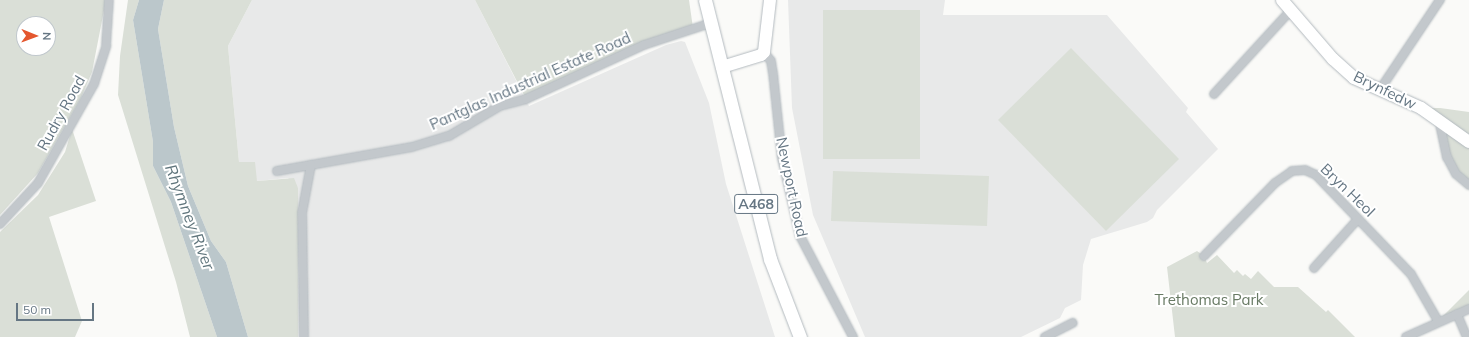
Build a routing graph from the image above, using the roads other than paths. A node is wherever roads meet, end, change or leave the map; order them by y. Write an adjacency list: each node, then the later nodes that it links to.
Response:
1 (109, 0): 18 (street, Rudry Road)
2 (705, 0): 7 (main road, A468)
3 (770, 0): 8 (street)
4 (1282, 0): 6 (street, Brynfedw)
5 (1440, 0): 10 (street)
6 (1290, 11): 10 (street, Brynfedw); 11 (street)
7 (710, 23): 9 (main road, A468); 14 (street, Pantglas Industrial Estate Road)
8 (764, 52): 9 (street); 27 (street, Newport Road)
9 (722, 67): 26 (main road, A468)
10 (1379, 91): 12 (street, Brynfedw)
11 (1214, 94)
12 (1439, 119): 13 (street, Brynfedw); 16 (street)
13 (1469, 142)
14 (311, 165): 15 (street, Pantglas Industrial Estate Road); 25 (street)
15 (276, 171)
16 (1469, 185)
17 (1358, 219): 19 (street, Bryn Heol); 20 (street); 23 (street, Bryn Heol)
18 (0, 224)
19 (1204, 256)
20 (1314, 268)
21 (1469, 309): 22 (street)
22 (1457, 314): 23 (street); 30 (street)
23 (1438, 321): 29 (street)
24 (1073, 323): 28 (street)
25 (304, 337)
26 (800, 337)
27 (853, 337)
28 (1045, 337)
29 (1406, 337)
30 (1467, 337)

